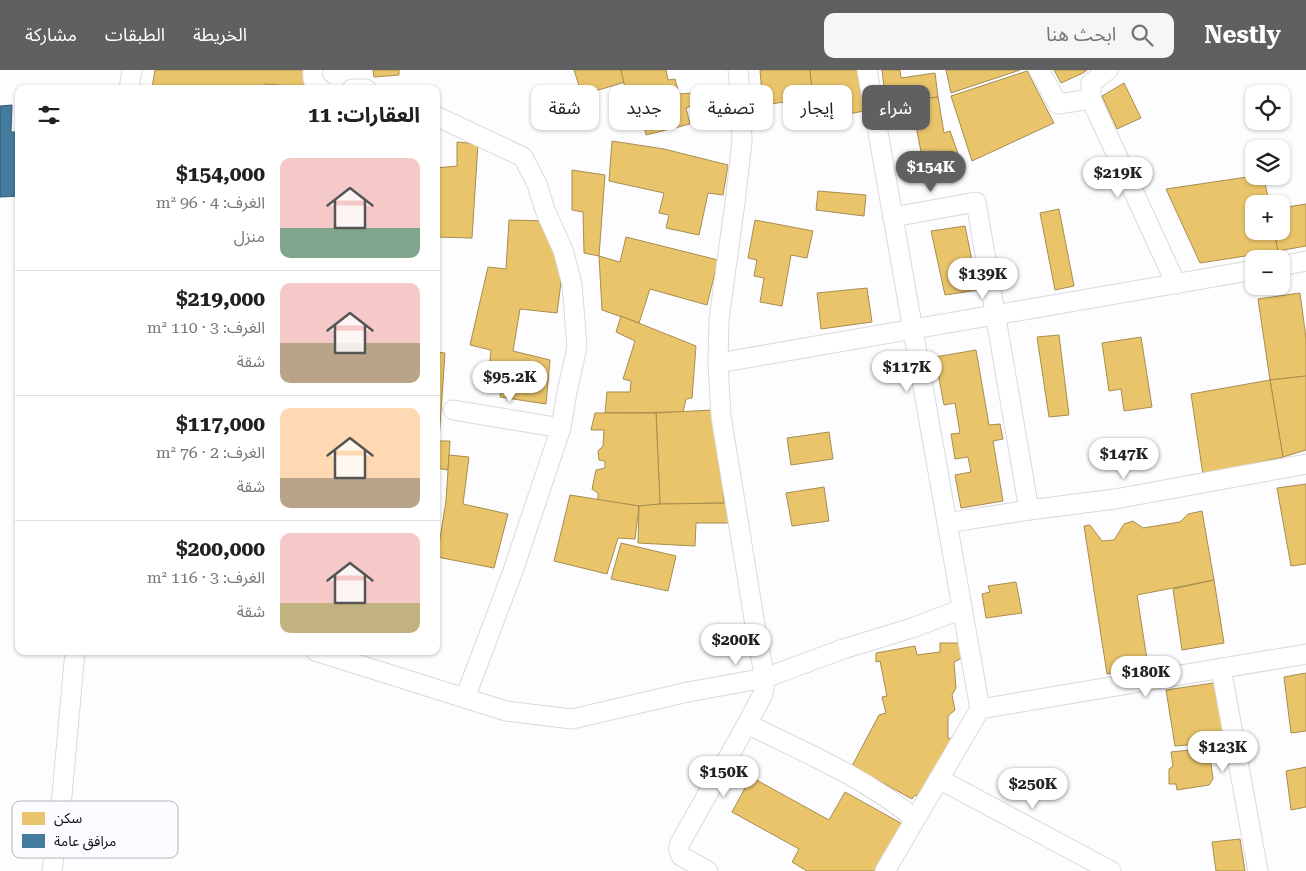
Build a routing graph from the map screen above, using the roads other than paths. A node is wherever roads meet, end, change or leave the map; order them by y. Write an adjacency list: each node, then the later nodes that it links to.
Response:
1 (132, 70): 7 (street)
2 (312, 70): 8 (street)
3 (738, 70): 18 (street)
4 (867, 70): 11 (street)
5 (1039, 70): 9 (street)
6 (1108, 70): 9 (street)
7 (130, 85)
8 (315, 85)
9 (1091, 99): 15 (street)
10 (440, 118): 20 (street)
11 (893, 217): 16 (street); 17 (street)
12 (1306, 261): 13 (street)
13 (1290, 264)
14 (1245, 272): 15 (street)
15 (1176, 284): 16 (street)
16 (996, 315): 17 (street); 22 (street)
17 (913, 330): 18 (street); 23 (street)
18 (718, 363): 29 (street)
19 (454, 410): 20 (street)
20 (561, 428): 30 (street)
21 (1306, 464): 22 (street)
22 (1029, 510): 23 (street)
23 (947, 523): 24 (street)
24 (962, 610): 29 (street); 31 (street)
25 (1306, 654): 28 (street)
26 (75, 655): 34 (street)
27 (328, 655): 30 (street)
28 (1221, 668): 31 (street); 41 (street)
29 (765, 678): 30 (street); 32 (street)
30 (465, 698)
31 (980, 709): 33 (street)
32 (747, 724): 35 (street); 38 (street)
33 (939, 779): 35 (street); 40 (street)
34 (61, 801)
35 (916, 819): 39 (street)
36 (54, 858): 37 (street)
37 (52, 871)
38 (708, 871)
39 (885, 871)
40 (1111, 871)
41 (1258, 871)

